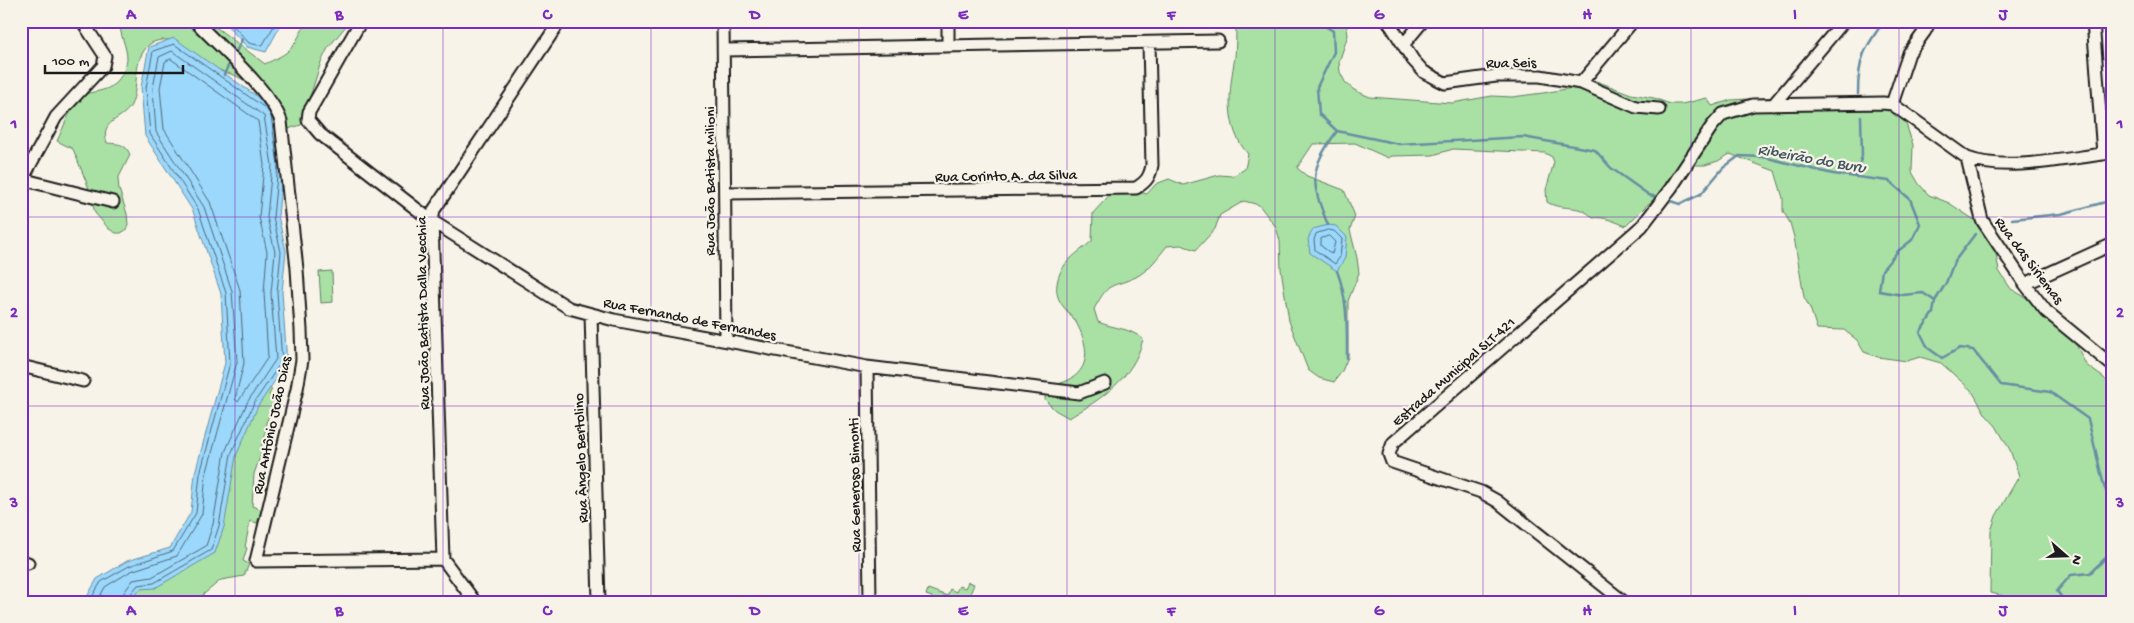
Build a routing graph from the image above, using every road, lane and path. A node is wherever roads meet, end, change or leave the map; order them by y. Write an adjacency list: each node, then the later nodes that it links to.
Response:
1 (82, 21): 24 (street)
2 (195, 21): 37 (street, Rua Antônio João Dias)
3 (361, 21): 27 (street, Rua Fernando de Fernandes)
4 (560, 21): 27 (street, Rua João Batista Dalla Vecchia)
5 (723, 21): 17 (street, Rua João Batista Milioni)
6 (948, 21): 16 (street)
7 (1388, 21): 15 (street, Rua Seis)
8 (1423, 21): 15 (street)
9 (1633, 21): 18 (street)
10 (1844, 21): 20 (street)
11 (1930, 21): 19 (street)
12 (2093, 21): 22 (street)
13 (1218, 41): 14 (street)
14 (1149, 42): 16 (street); 25 (street, Rua Corinto A. da Silva)
15 (1403, 45): 18 (street, Rua Seis)
16 (948, 46): 17 (street)
17 (724, 50): 25 (street, Rua João Batista Milioni)
18 (1581, 83): 21 (street, Rua Seis)
19 (1892, 104): 20 (street); 23 (street)
20 (1774, 105): 41 (street, Estrada Municipal SLT-421)
21 (1659, 109)
22 (2108, 153): 23 (street)
23 (1967, 158): 29 (street, Rua das Siriemas)
24 (22, 179): 26 (street)
25 (724, 193): 31 (street, Rua João Batista Milioni)
26 (113, 202)
27 (432, 221): 30 (street, Rua Fernando de Fernandes); 37 (street, Rua João Batista Dalla Vecchia)
28 (2113, 244): 29 (street)
29 (2025, 284): 33 (street, Rua das Siriemas)
30 (591, 314): 31 (street, Rua Fernando de Fernandes); 39 (street, Rua Ângelo Bertolino)
31 (726, 340): 34 (street, Rua Fernando de Fernandes)
32 (21, 366): 35 (street)
33 (2113, 366)
34 (867, 367): 36 (street, Rua Fernando de Fernandes); 40 (street, Rua Generoso Bimonti)
35 (83, 381)
36 (1105, 383)
37 (443, 559): 38 (street)
38 (475, 602)
39 (599, 602)
40 (870, 602)
41 (1624, 602)

